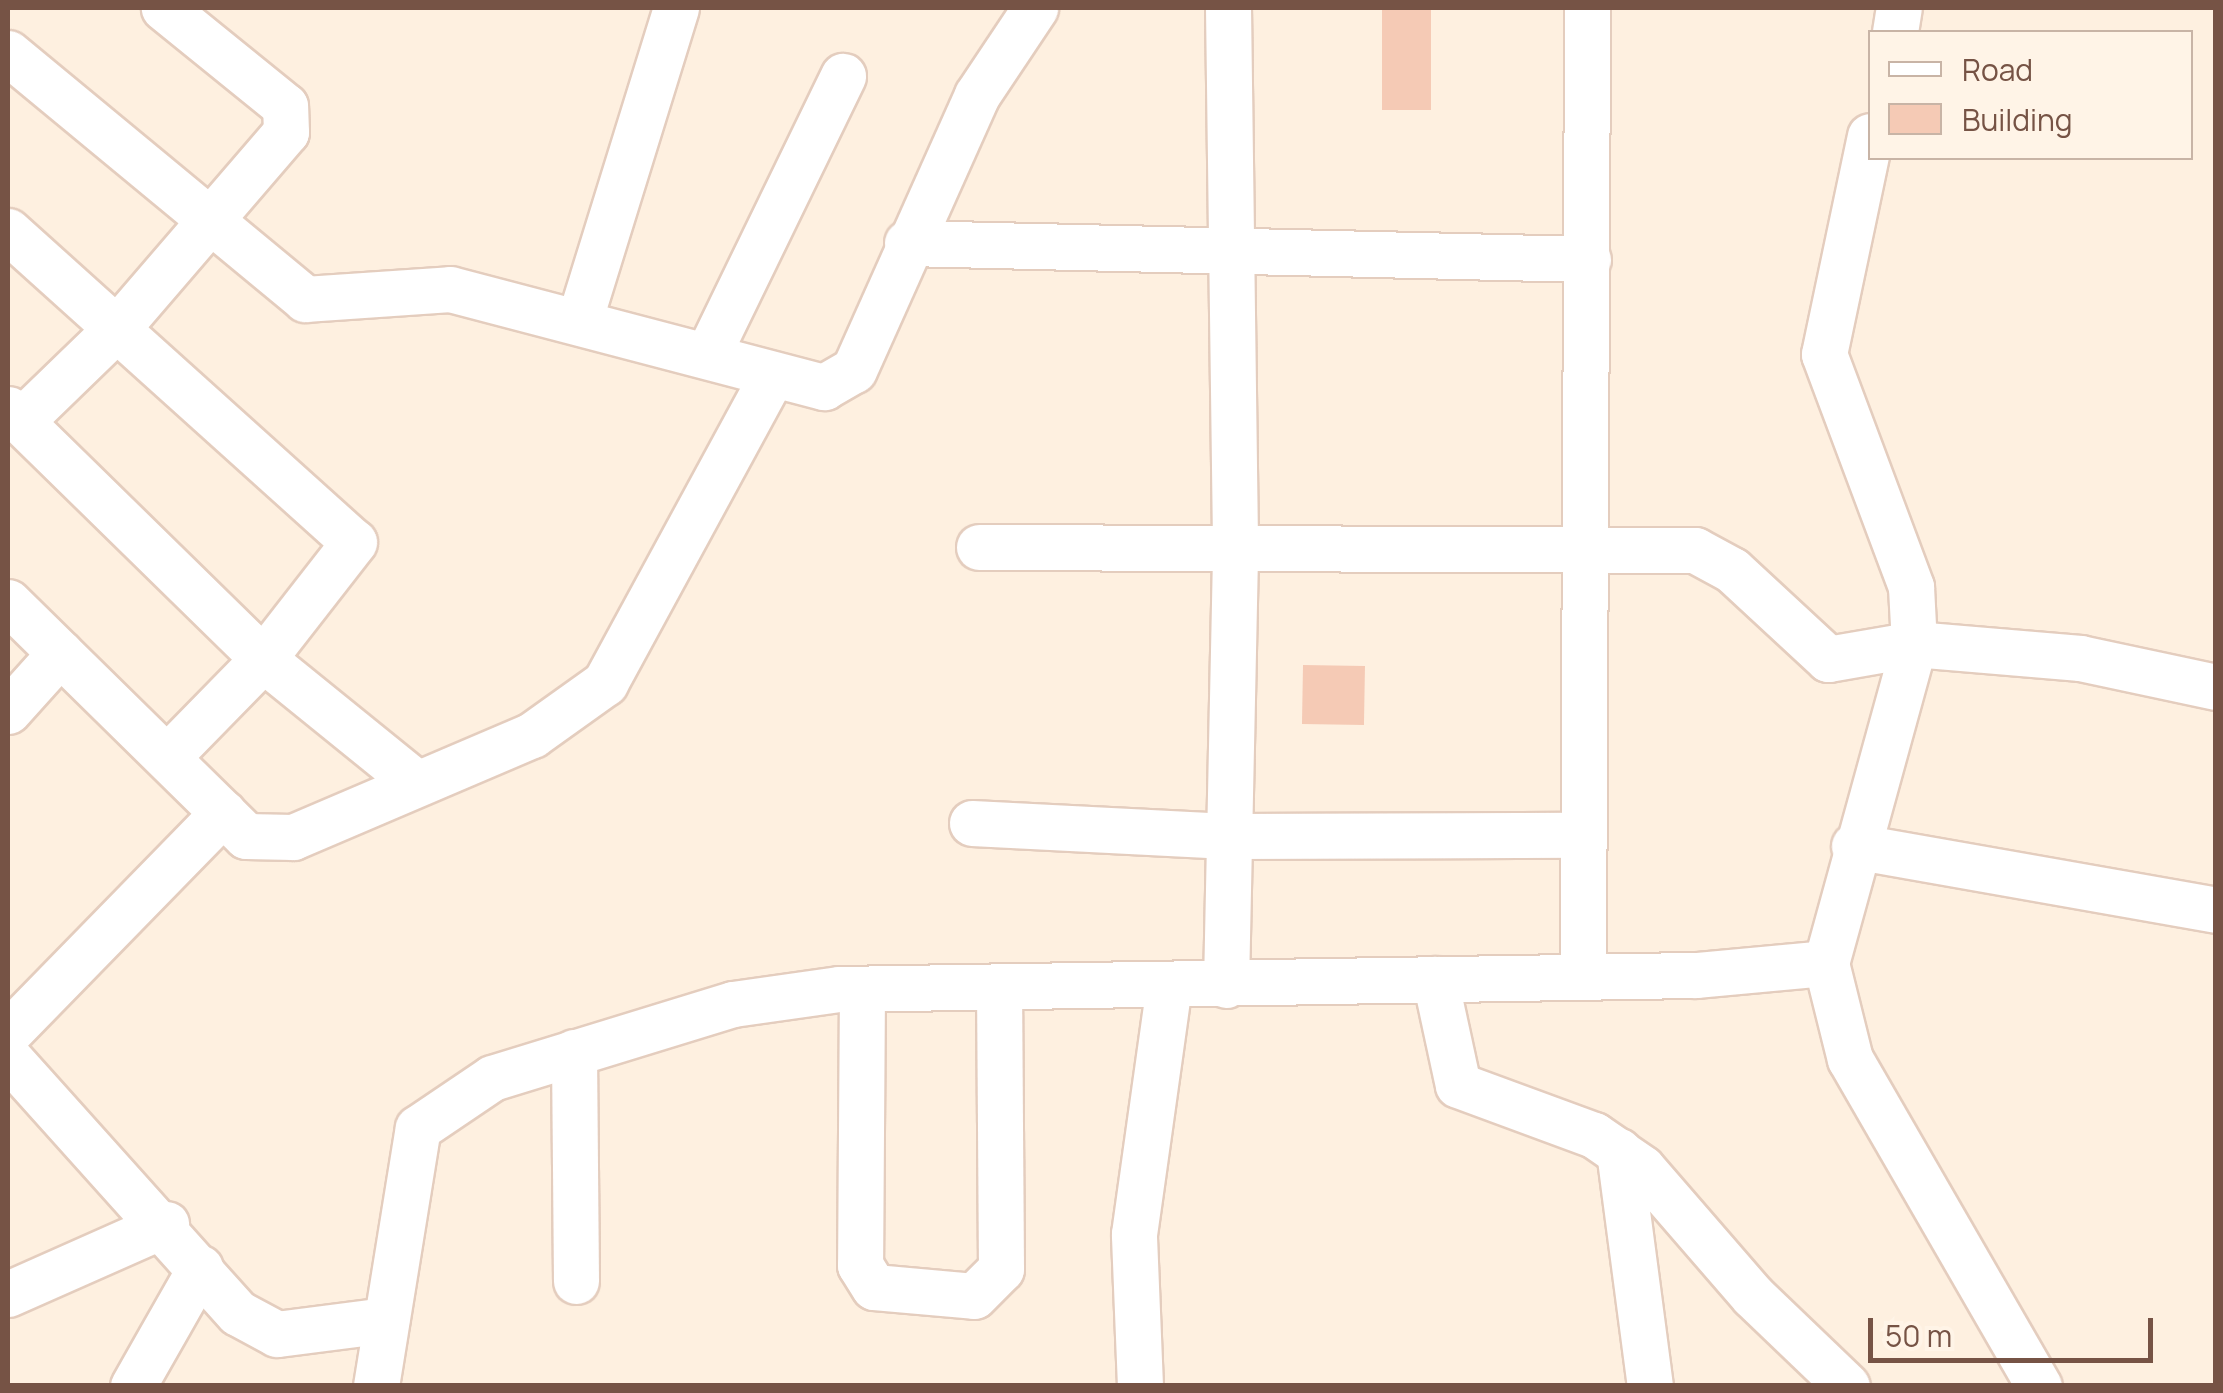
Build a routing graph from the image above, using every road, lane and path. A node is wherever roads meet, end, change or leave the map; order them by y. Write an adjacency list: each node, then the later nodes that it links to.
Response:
1 (164, 8): 9 (street)
2 (676, 8): 14 (street)
3 (1035, 8): 11 (street)
4 (1228, 8): 12 (street)
5 (1587, 8): 13 (street)
6 (8, 53): 9 (street)
7 (843, 76): 16 (street)
8 (1868, 145): 23 (street)
9 (210, 224): 14 (street); 15 (street)
10 (8, 230): 15 (street)
11 (907, 243): 12 (street); 17 (street)
12 (1232, 253): 13 (street); 19 (street)
13 (1588, 260): 20 (street)
14 (580, 318): 16 (street)
15 (119, 326): 18 (street); 25 (street)
16 (709, 352): 17 (street)
17 (772, 375): 29 (street)
18 (14, 415): 25 (street)
19 (1235, 542): 20 (street); 21 (street); 33 (street)
20 (1588, 544): 23 (street); 32 (street)
21 (980, 546)
22 (8, 602): 24 (street)
23 (1914, 644): 26 (street); 34 (street)
24 (60, 652): 27 (street); 28 (street)
25 (263, 659): 28 (street); 29 (street)
26 (2216, 687)
27 (8, 710)
28 (167, 757): 30 (street)
29 (415, 782): 30 (street)
30 (223, 813): 43 (street)
31 (972, 823): 33 (street)
32 (1580, 835): 33 (street); 37 (street)
33 (1233, 836): 39 (street)
34 (1854, 846): 35 (street); 36 (street)
35 (2216, 910)
36 (1826, 963): 37 (street); 58 (street)
37 (1583, 974): 38 (street)
38 (1436, 979): 39 (street); 46 (street)
39 (1226, 985): 40 (street)
40 (1169, 986): 41 (street); 55 (street)
41 (999, 988): 42 (street); 42 (street)
42 (862, 989): 44 (street)
43 (8, 1033)
44 (574, 1052): 49 (street); 51 (street)
45 (8, 1057): 47 (street)
46 (1619, 1151): 56 (street); 57 (street)
47 (166, 1224): 48 (street); 50 (street)
48 (200, 1268): 51 (street); 52 (street)
49 (576, 1280)
50 (8, 1294)
51 (385, 1328): 53 (street); 54 (street)
52 (133, 1386)
53 (376, 1386)
54 (409, 1386)
55 (1140, 1386)
56 (1650, 1386)
57 (1847, 1386)
58 (2039, 1386)

